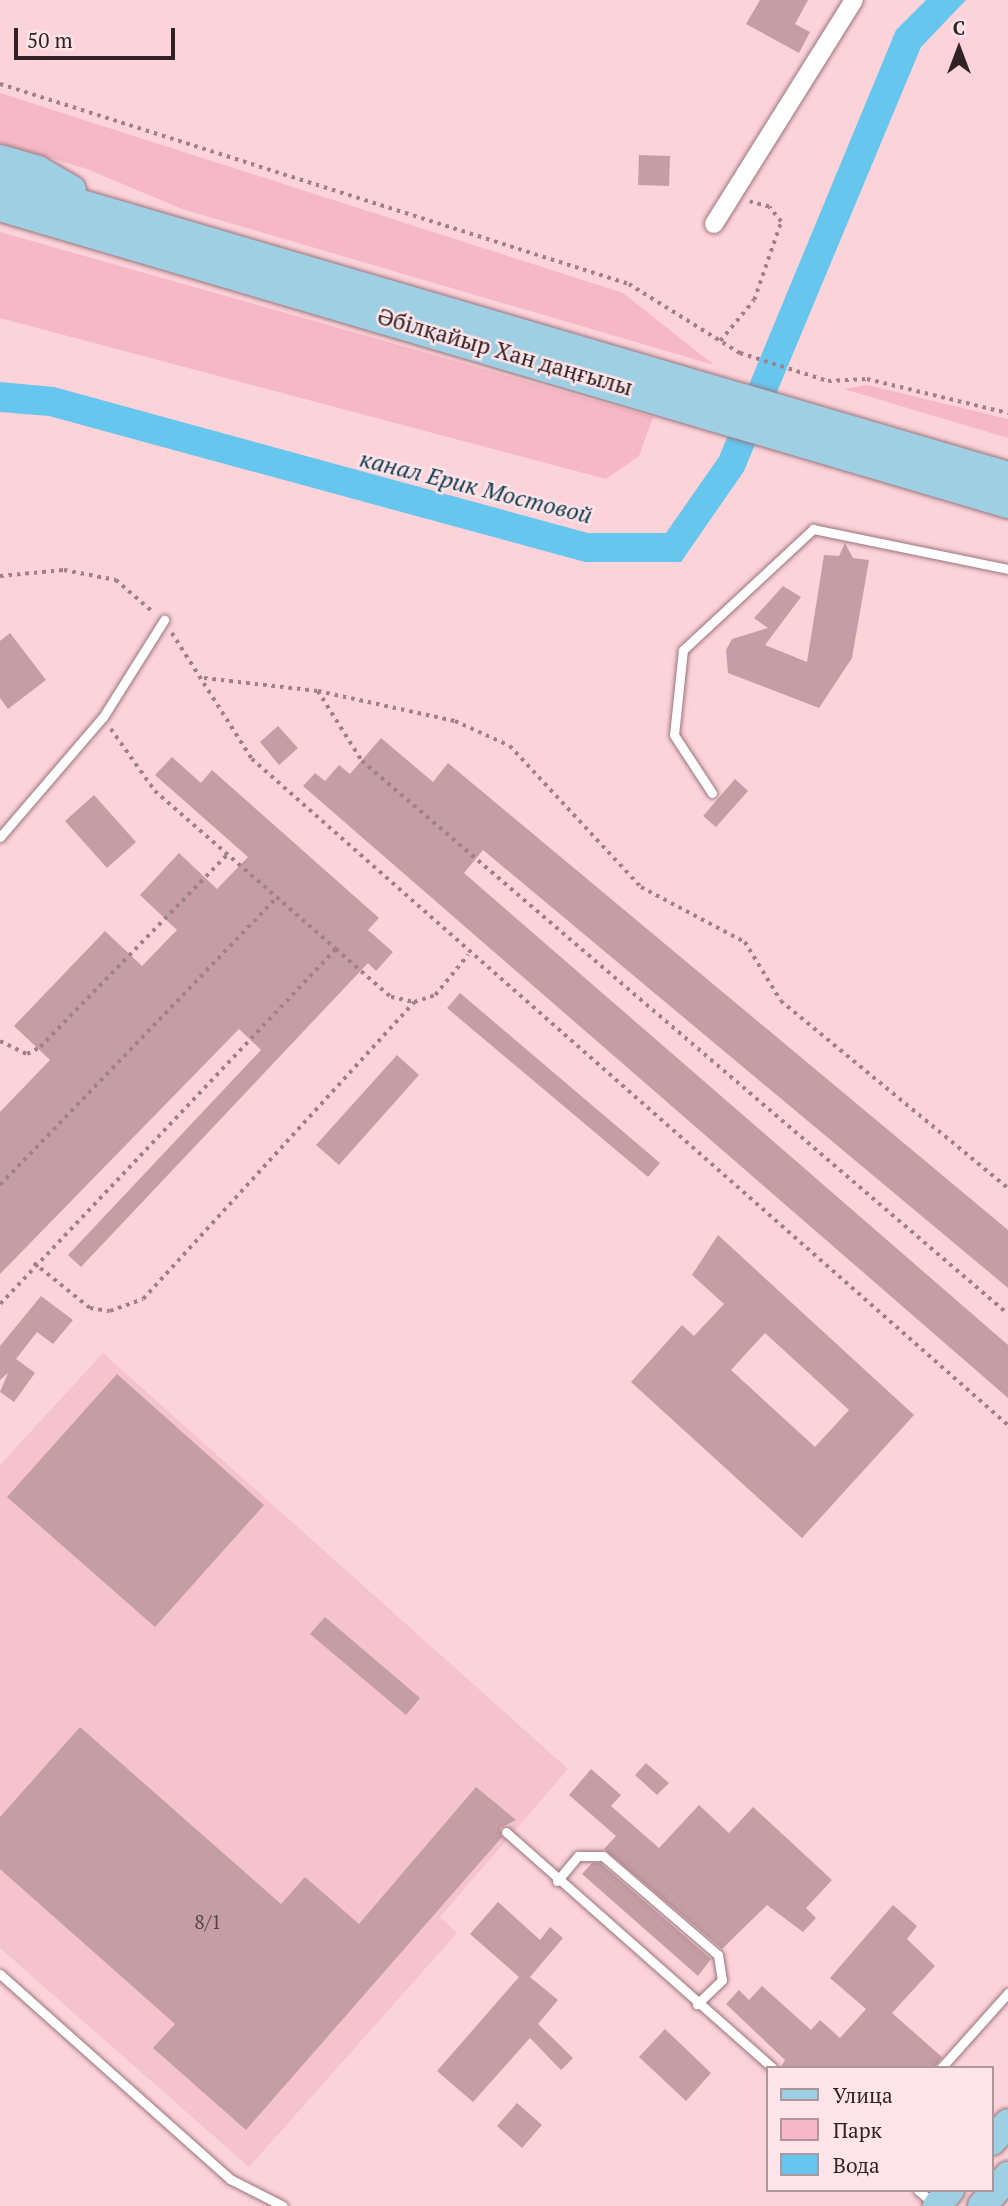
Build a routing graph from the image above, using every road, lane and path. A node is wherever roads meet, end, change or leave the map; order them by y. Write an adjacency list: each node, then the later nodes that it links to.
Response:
1 (854, 0): 5 (street)
2 (0, 84): 9 (path)
3 (0, 159): 7 (main road)
4 (0, 180): 7 (main road, Әбілқайыр Хан даңғылы)
5 (732, 196): 8 (street); 9 (path)
6 (0, 207): 10 (main road, Әбілқайыр Хан даңғылы)
7 (105, 210): 10 (main road, Әбілқайыр Хан даңғылы)
8 (713, 224)
9 (720, 341): 11 (path)
10 (703, 396): 12 (main road, Әбілқайыр Хан даңғылы)
11 (1008, 413)
12 (819, 431): 13 (main road, Әбілқайыр Хан даңғылы); 14 (main road, Әбілқайыр Хан даңғылы)
13 (1008, 476)
14 (1008, 504)
15 (1008, 569): 21 (lane)
16 (0, 576): 17 (path)
17 (164, 620): 18 (path); 20 (lane)
18 (204, 678): 19 (path); 26 (path)
19 (318, 691): 30 (path); 33 (path)
20 (103, 717): 22 (lane); 23 (path)
21 (712, 793)
22 (0, 837)
23 (228, 854): 24 (path); 28 (path)
24 (277, 897): 25 (path); 29 (path)
25 (336, 949): 27 (path); 31 (path)
26 (468, 955): 27 (path); 34 (path)
27 (414, 1002): 31 (path)
28 (0, 1041)
29 (0, 1185)
30 (1008, 1188)
31 (34, 1263): 32 (path)
32 (0, 1304)
33 (1008, 1314)
34 (1008, 1424)
35 (506, 1832): 36 (lane)
36 (556, 1881): 39 (lane); 39 (lane)
37 (0, 1974): 47 (lane)
38 (1008, 1993): 41 (lane)
39 (697, 2004): 40 (lane)
40 (771, 2066)
41 (943, 2066)
42 (1008, 2123): 43 (main road)
43 (994, 2139)
44 (1008, 2176): 49 (main road)
45 (920, 2192): 48 (lane)
46 (948, 2192): 48 (main road)
47 (284, 2206)
48 (936, 2206)
49 (982, 2206)

